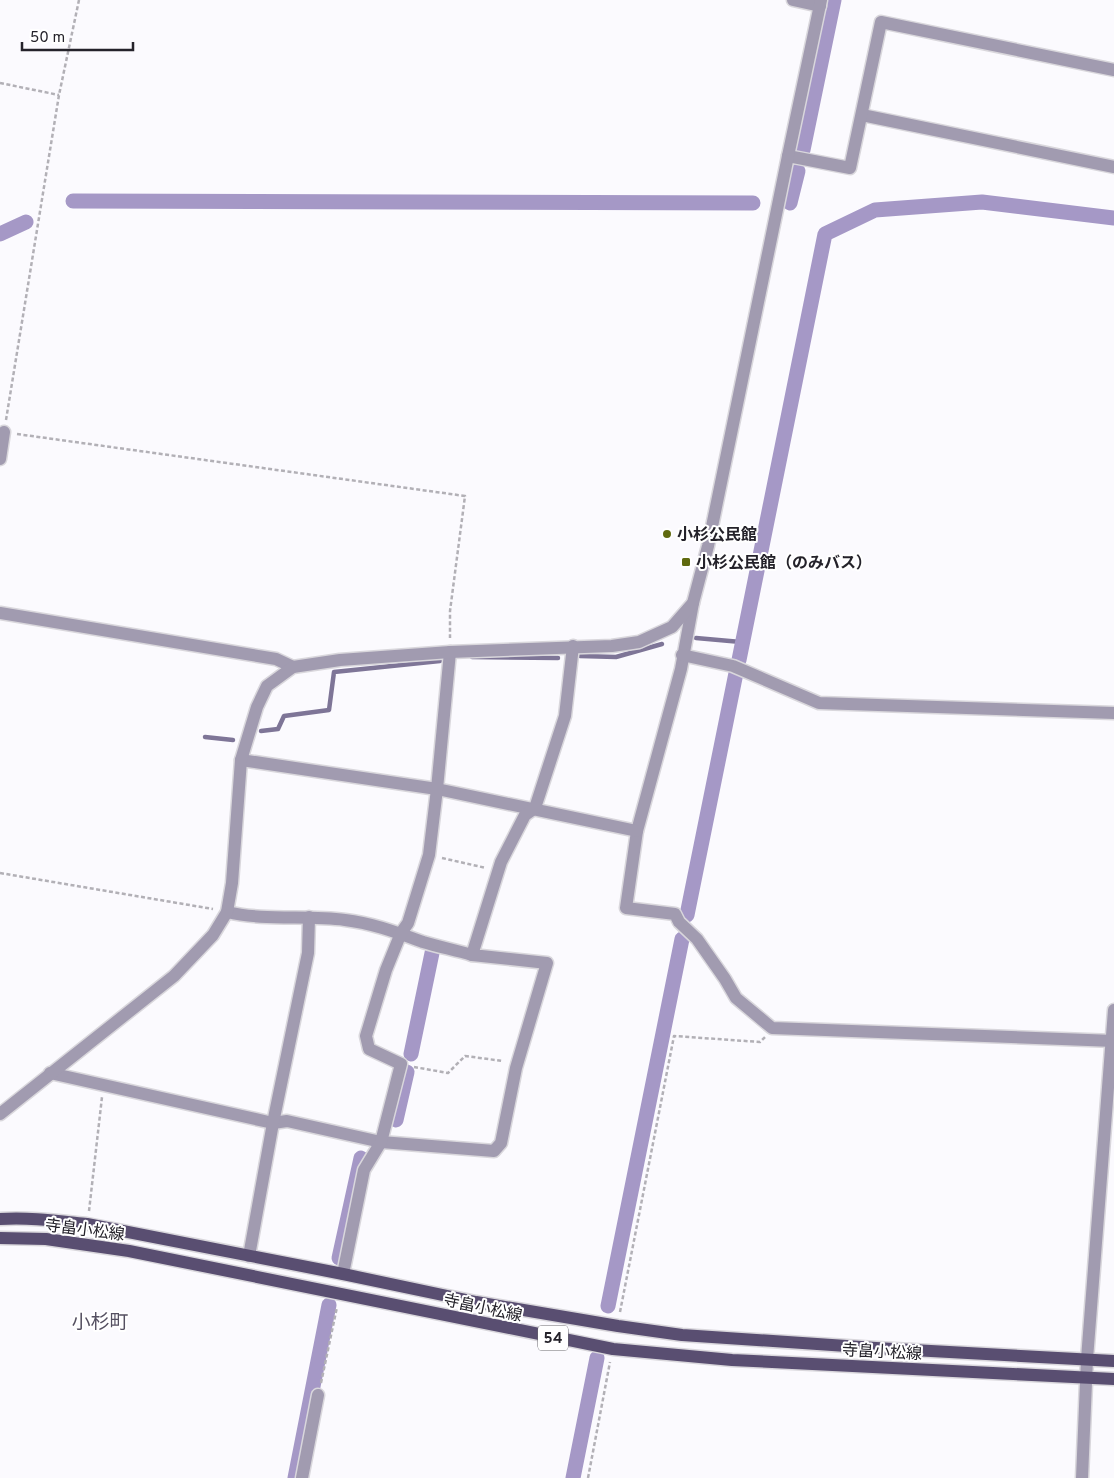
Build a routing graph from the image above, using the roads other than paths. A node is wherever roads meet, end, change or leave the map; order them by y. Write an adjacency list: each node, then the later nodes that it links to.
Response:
1 (793, 0): 2 (street)
2 (821, 3): 5 (street)
3 (1114, 70): 4 (street)
4 (862, 115): 5 (street); 6 (street)
5 (788, 156): 9 (street)
6 (1114, 167)
7 (4, 432): 8 (street)
8 (0, 459)
9 (693, 603): 11 (street); 13 (street)
10 (0, 613): 14 (street)
11 (573, 646): 12 (street); 18 (street)
12 (450, 652): 14 (street); 17 (street)
13 (682, 654): 15 (street); 19 (street)
14 (293, 667): 16 (street)
15 (1114, 713)
16 (241, 760): 17 (street); 20 (street)
17 (437, 789): 18 (street); 22 (street)
18 (535, 808): 19 (street); 23 (street)
19 (637, 831): 25 (street)
20 (226, 912): 21 (street); 26 (street)
21 (309, 917): 22 (street); 28 (street)
22 (401, 933): 23 (street); 29 (street)
23 (472, 955): 29 (street)
24 (1114, 1010): 25 (street)
25 (1113, 1041): 34 (street)
26 (50, 1073): 27 (street); 28 (street)
27 (0, 1114)
28 (273, 1123): 29 (street); 32 (street)
29 (381, 1142): 33 (street)
30 (0, 1219): 32 (main road, 寺畠小松線 / 54)
31 (0, 1238): 36 (main road, 寺畠小松線 / 54)
32 (249, 1256): 33 (main road, 寺畠小松線 / 54)
33 (343, 1274): 34 (main road, 寺畠小松線 / 54)
34 (1087, 1359): 35 (main road, 寺畠小松線 / 54); 36 (street)
35 (1114, 1361)
36 (1086, 1378): 37 (main road, 寺畠小松線 / 54); 40 (street)
37 (1114, 1379)
38 (318, 1395): 39 (street)
39 (302, 1478)
40 (1082, 1478)

